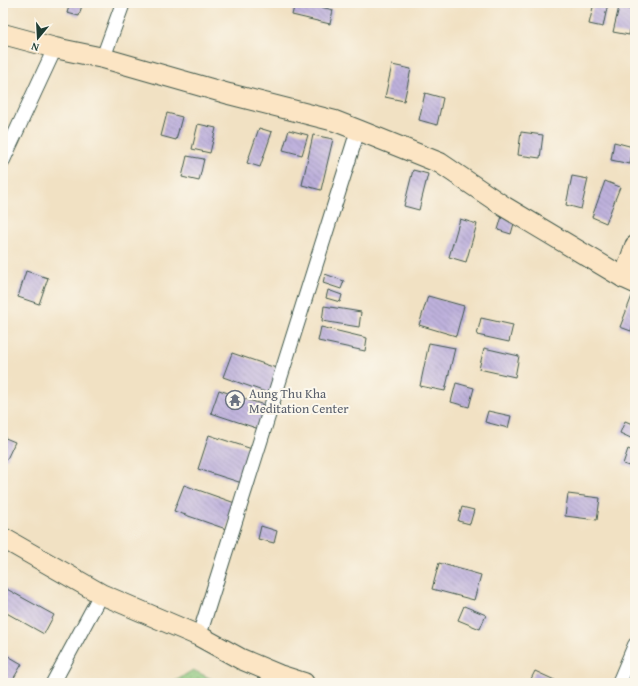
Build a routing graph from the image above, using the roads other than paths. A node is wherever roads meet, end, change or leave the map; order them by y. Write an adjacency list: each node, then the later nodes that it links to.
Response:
1 (123, 3): 4 (street)
2 (3, 34): 3 (street)
3 (55, 48): 4 (street); 6 (street)
4 (103, 58): 5 (street)
5 (358, 130): 8 (street); 11 (street)
6 (3, 160)
7 (635, 246): 8 (street)
8 (630, 280)
9 (3, 538): 10 (street)
10 (101, 594): 11 (street); 13 (street)
11 (199, 636): 14 (street)
12 (635, 645): 15 (street)
13 (53, 683)
14 (304, 683)
15 (619, 683)

